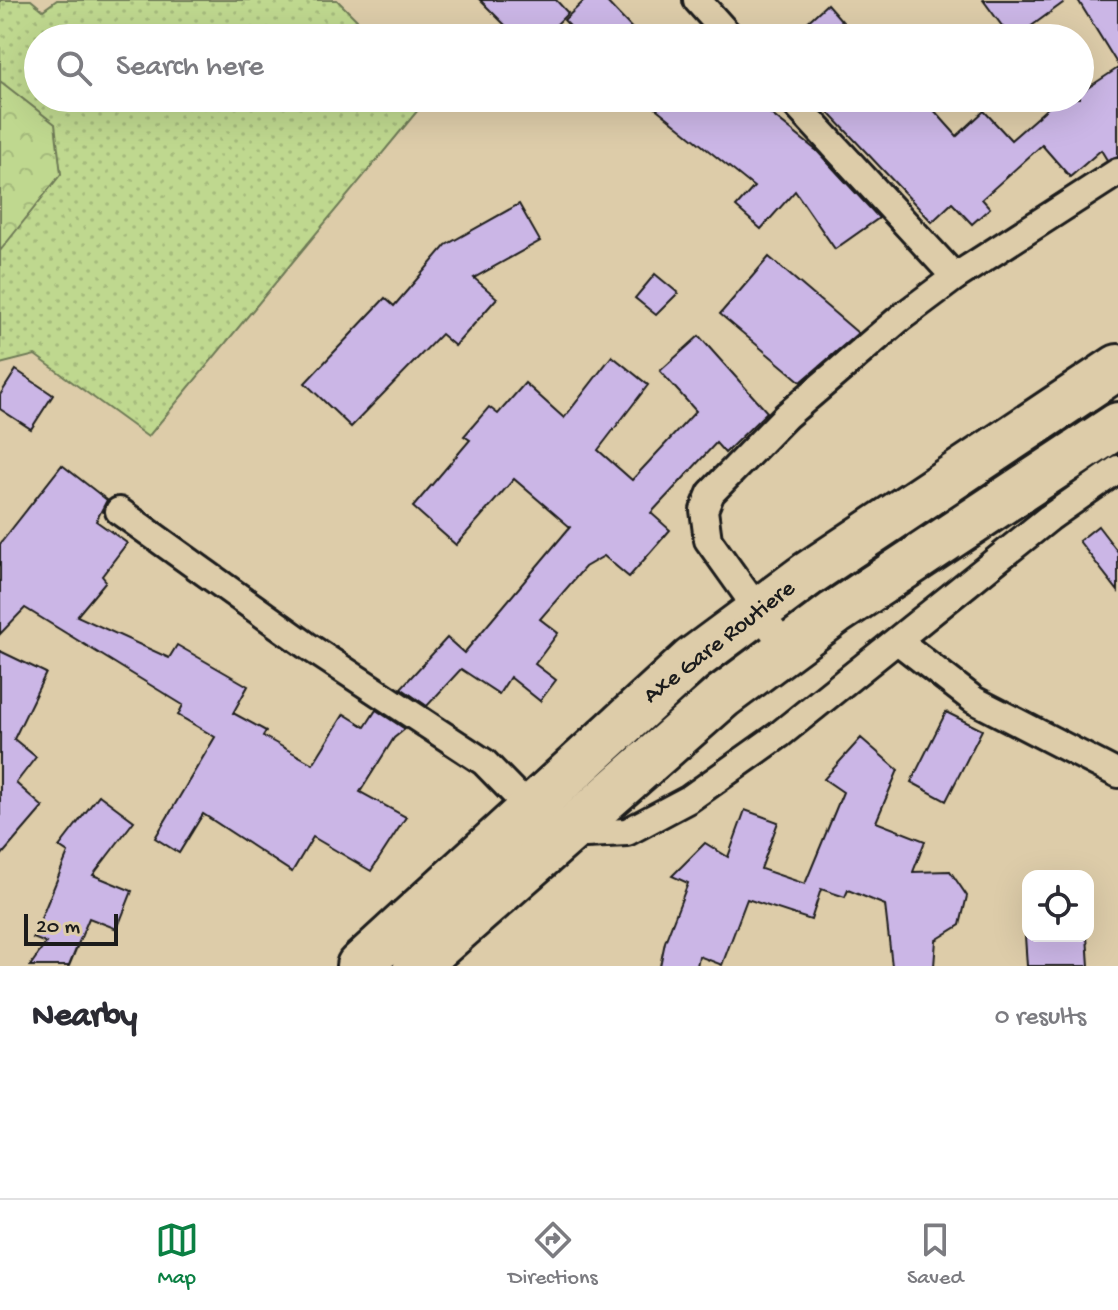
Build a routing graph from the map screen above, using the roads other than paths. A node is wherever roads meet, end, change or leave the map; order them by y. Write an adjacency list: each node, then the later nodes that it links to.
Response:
1 (697, 0): 2 (street)
2 (718, 24)
3 (803, 112): 5 (street)
4 (1118, 172): 5 (street)
5 (955, 277): 10 (street)
6 (1118, 367): 10 (highway, Axe Gare Routiere)
7 (1118, 425): 12 (highway, Axe Gare Routiere)
8 (1118, 469): 11 (street)
9 (119, 511): 14 (street)
10 (758, 614): 12 (street); 14 (highway, Axe Gare Routiere)
11 (898, 641): 13 (street); 15 (street)
12 (786, 649): 15 (highway, Axe Gare Routiere)
13 (1118, 774)
14 (530, 809): 16 (highway, Axe Gare Routiere)
15 (565, 835): 17 (highway, Axe Gare Routiere)
16 (359, 966)
17 (416, 966)

